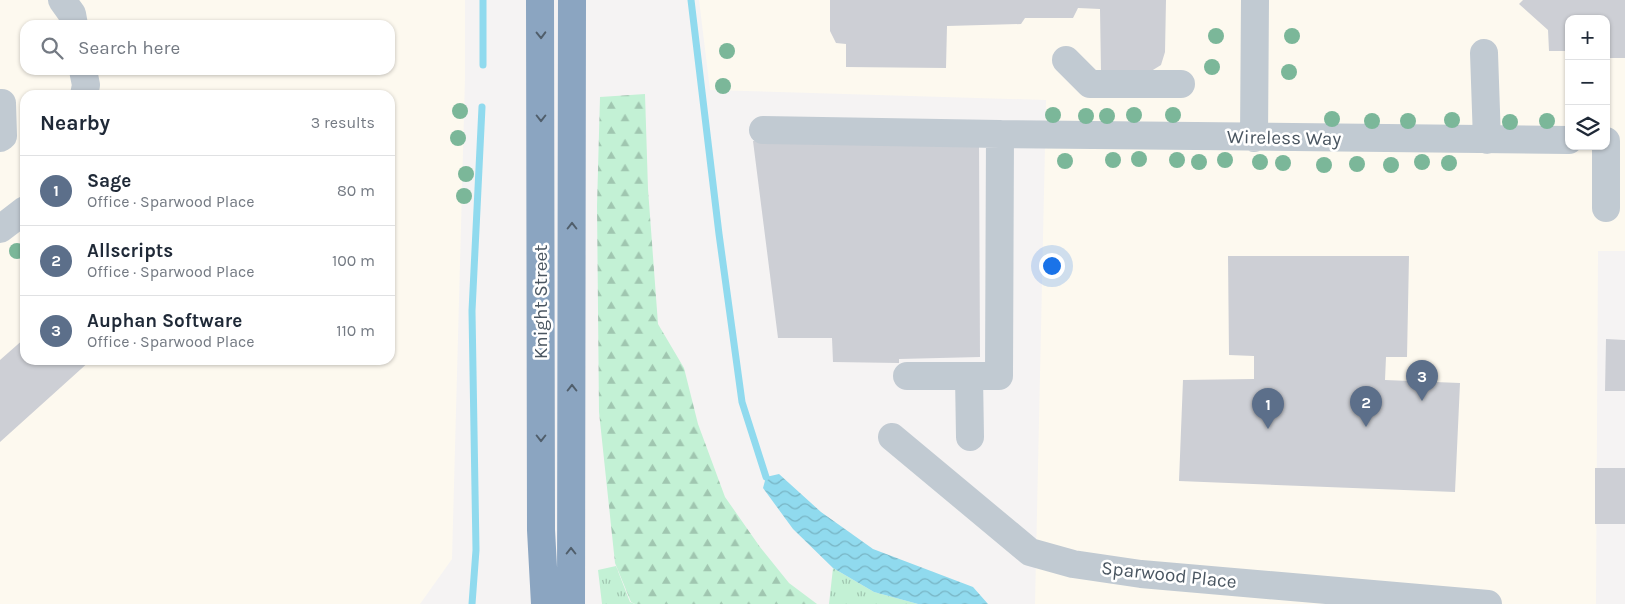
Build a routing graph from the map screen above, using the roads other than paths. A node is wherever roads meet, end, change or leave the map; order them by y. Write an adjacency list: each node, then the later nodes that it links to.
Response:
1 (62, 0): 5 (street)
2 (540, 0): 28 (highway, Knight Street, one-way to 28)
3 (572, 0): 29 (highway, Knight Street, one-way to 3)
4 (1255, 0): 15 (street)
5 (73, 20)
6 (1484, 53): 16 (street)
7 (1066, 60): 9 (street)
8 (84, 75): 10 (street)
9 (1181, 84)
10 (85, 90)
11 (0, 103): 14 (street)
12 (763, 130): 13 (street, Wireless Way)
13 (1000, 134): 15 (street, Wireless Way); 25 (street)
14 (0, 138)
15 (1254, 138): 16 (street, Wireless Way)
16 (1487, 140): 17 (street, Wireless Way)
17 (1565, 140)
18 (1610, 141): 19 (street)
19 (1625, 141)
20 (1606, 150): 21 (street)
21 (1606, 208)
22 (20, 214): 23 (street)
23 (0, 229)
24 (907, 376): 25 (street)
25 (969, 376): 27 (street)
26 (892, 437): 32 (street, Sparwood Place)
27 (970, 437)
28 (541, 530): 30 (highway); 31 (highway, Knight Street)
29 (572, 602)
30 (527, 604)
31 (545, 604)
32 (1488, 604)

